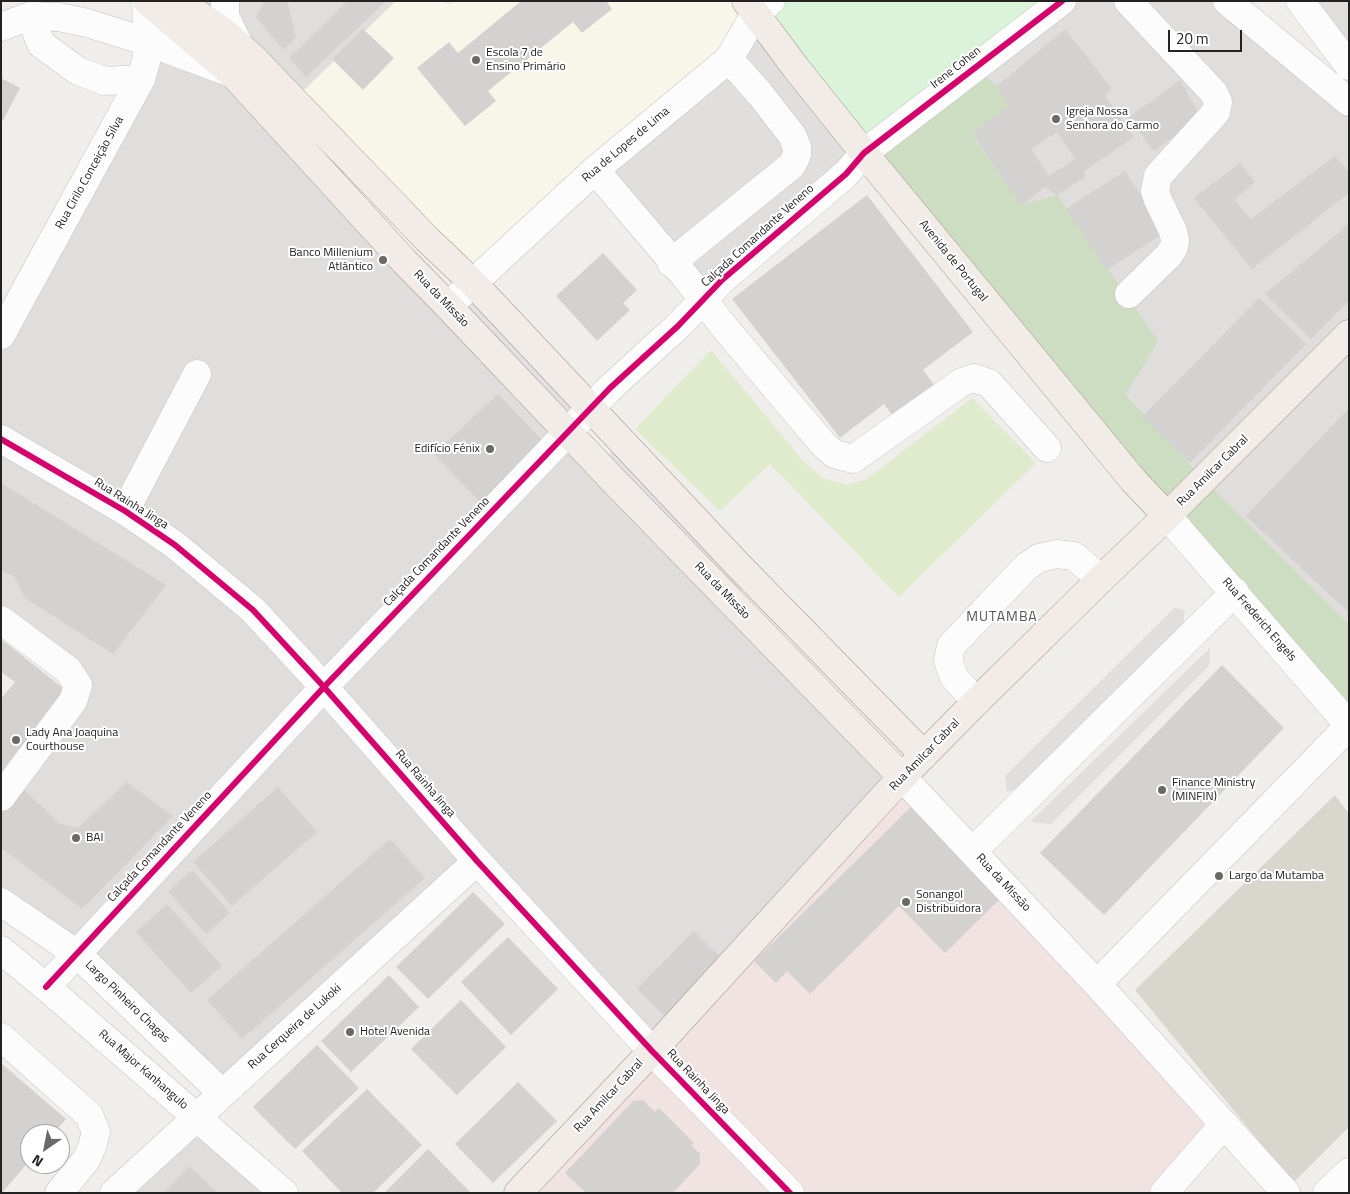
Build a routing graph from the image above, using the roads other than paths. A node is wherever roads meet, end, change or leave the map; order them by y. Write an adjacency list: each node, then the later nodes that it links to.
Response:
1 (146, 1): 11 (street, Rua Cirilo Conceição Silva); 15 (main road, Rua da Missão)
2 (179, 1): 12 (main road)
3 (225, 1): 12 (street)
4 (1062, 1): 18 (street, Irene Cohen)
5 (1128, 1): 22 (street)
6 (1227, 1): 17 (street)
7 (1300, 1): 14 (street)
8 (757, 5): 13 (street, Rua de Lopes de Lima); 18 (main road, Avenida de Portugal)
9 (30, 16): 10 (street); 11 (street); 16 (street)
10 (1, 27)
11 (148, 42): 15 (street); 16 (street, Rua Cirilo Conceição Silva)
12 (240, 47): 21 (main road)
13 (728, 59): 19 (street, Rua de Lopes de Lima); 20 (street)
14 (1349, 66)
15 (233, 74): 24 (main road, Rua da Missão)
16 (141, 79): 26 (street, Rua Cirilo Conceição Silva)
17 (1349, 102)
18 (864, 153): 23 (street, Calçada Comandante Veneno); 33 (main road, Avenida de Portugal)
19 (595, 170): 20 (street); 21 (street, Rua de Lopes de Lima)
20 (672, 262): 23 (street)
21 (473, 283): 24 (street, Rua de Lopes de Lima); 28 (main road)
22 (1129, 294)
23 (702, 301): 28 (street, Calçada Comandante Veneno); 31 (street)
24 (448, 306): 29 (main road, Rua da Missão)
25 (1349, 334): 33 (main road, Rua Amilcar Cabral)
26 (1, 336)
27 (197, 374): 32 (street)
28 (591, 409): 29 (street, Calçada Comandante Veneno); 40 (main road)
29 (568, 433): 37 (street, Calçada Comandante Veneno); 41 (main road, Rua da Missão)
30 (1, 439): 32 (street, Rua Rainha Jinga)
31 (1047, 448)
32 (125, 512): 37 (street, Rua Rainha Jinga)
33 (1167, 516): 34 (main road, Rua Amilcar Cabral); 35 (street, Rua Frederich Engels)
34 (1101, 579): 38 (main road, Rua Amilcar Cabral); 38 (street)
35 (1235, 592): 39 (street, Rua Frederich Engels); 43 (street)
36 (1, 620): 42 (street)
37 (324, 687): 44 (street, Rua Rainha Jinga); 47 (street, Calçada Comandante Veneno)
38 (976, 702): 40 (main road, Rua Amilcar Cabral)
39 (1349, 725): 48 (street)
40 (924, 755): 41 (main road, Rua Amilcar Cabral)
41 (902, 777): 43 (street, Rua da Missão); 51 (main road, Rua Amilcar Cabral)
42 (1, 798)
43 (973, 852): 48 (street, Rua da Missão)
44 (478, 861): 51 (street, Rua Rainha Jinga); 52 (street, Rua Cerqueira de Lukoki)
45 (1, 902): 47 (street, Largo Pinheiro Chagas)
46 (1, 950): 49 (street, Rua Major Kanhangulo)
47 (77, 954): 49 (street, Calçada Comandante Veneno); 52 (street, Largo Pinheiro Chagas)
48 (1097, 984): 54 (street, Rua da Missão)
49 (46, 987): 53 (street, Rua Major Kanhangulo)
50 (1, 1037): 56 (street)
51 (652, 1051): 59 (main road, Rua Amilcar Cabral); 60 (street, Rua Rainha Jinga)
52 (222, 1093): 53 (street, Rua Cerqueira de Lukoki)
53 (196, 1116): 57 (street, Rua Cerqueira de Lukoki); 58 (street, Rua Major Kanhangulo)
54 (1224, 1124): 61 (street); 62 (street, Rua da Missão)
55 (1349, 1172): 63 (street)
56 (59, 1193)
57 (114, 1193)
58 (284, 1193)
59 (518, 1193)
60 (790, 1193)
61 (1164, 1193)
62 (1286, 1193)
63 (1327, 1193)

